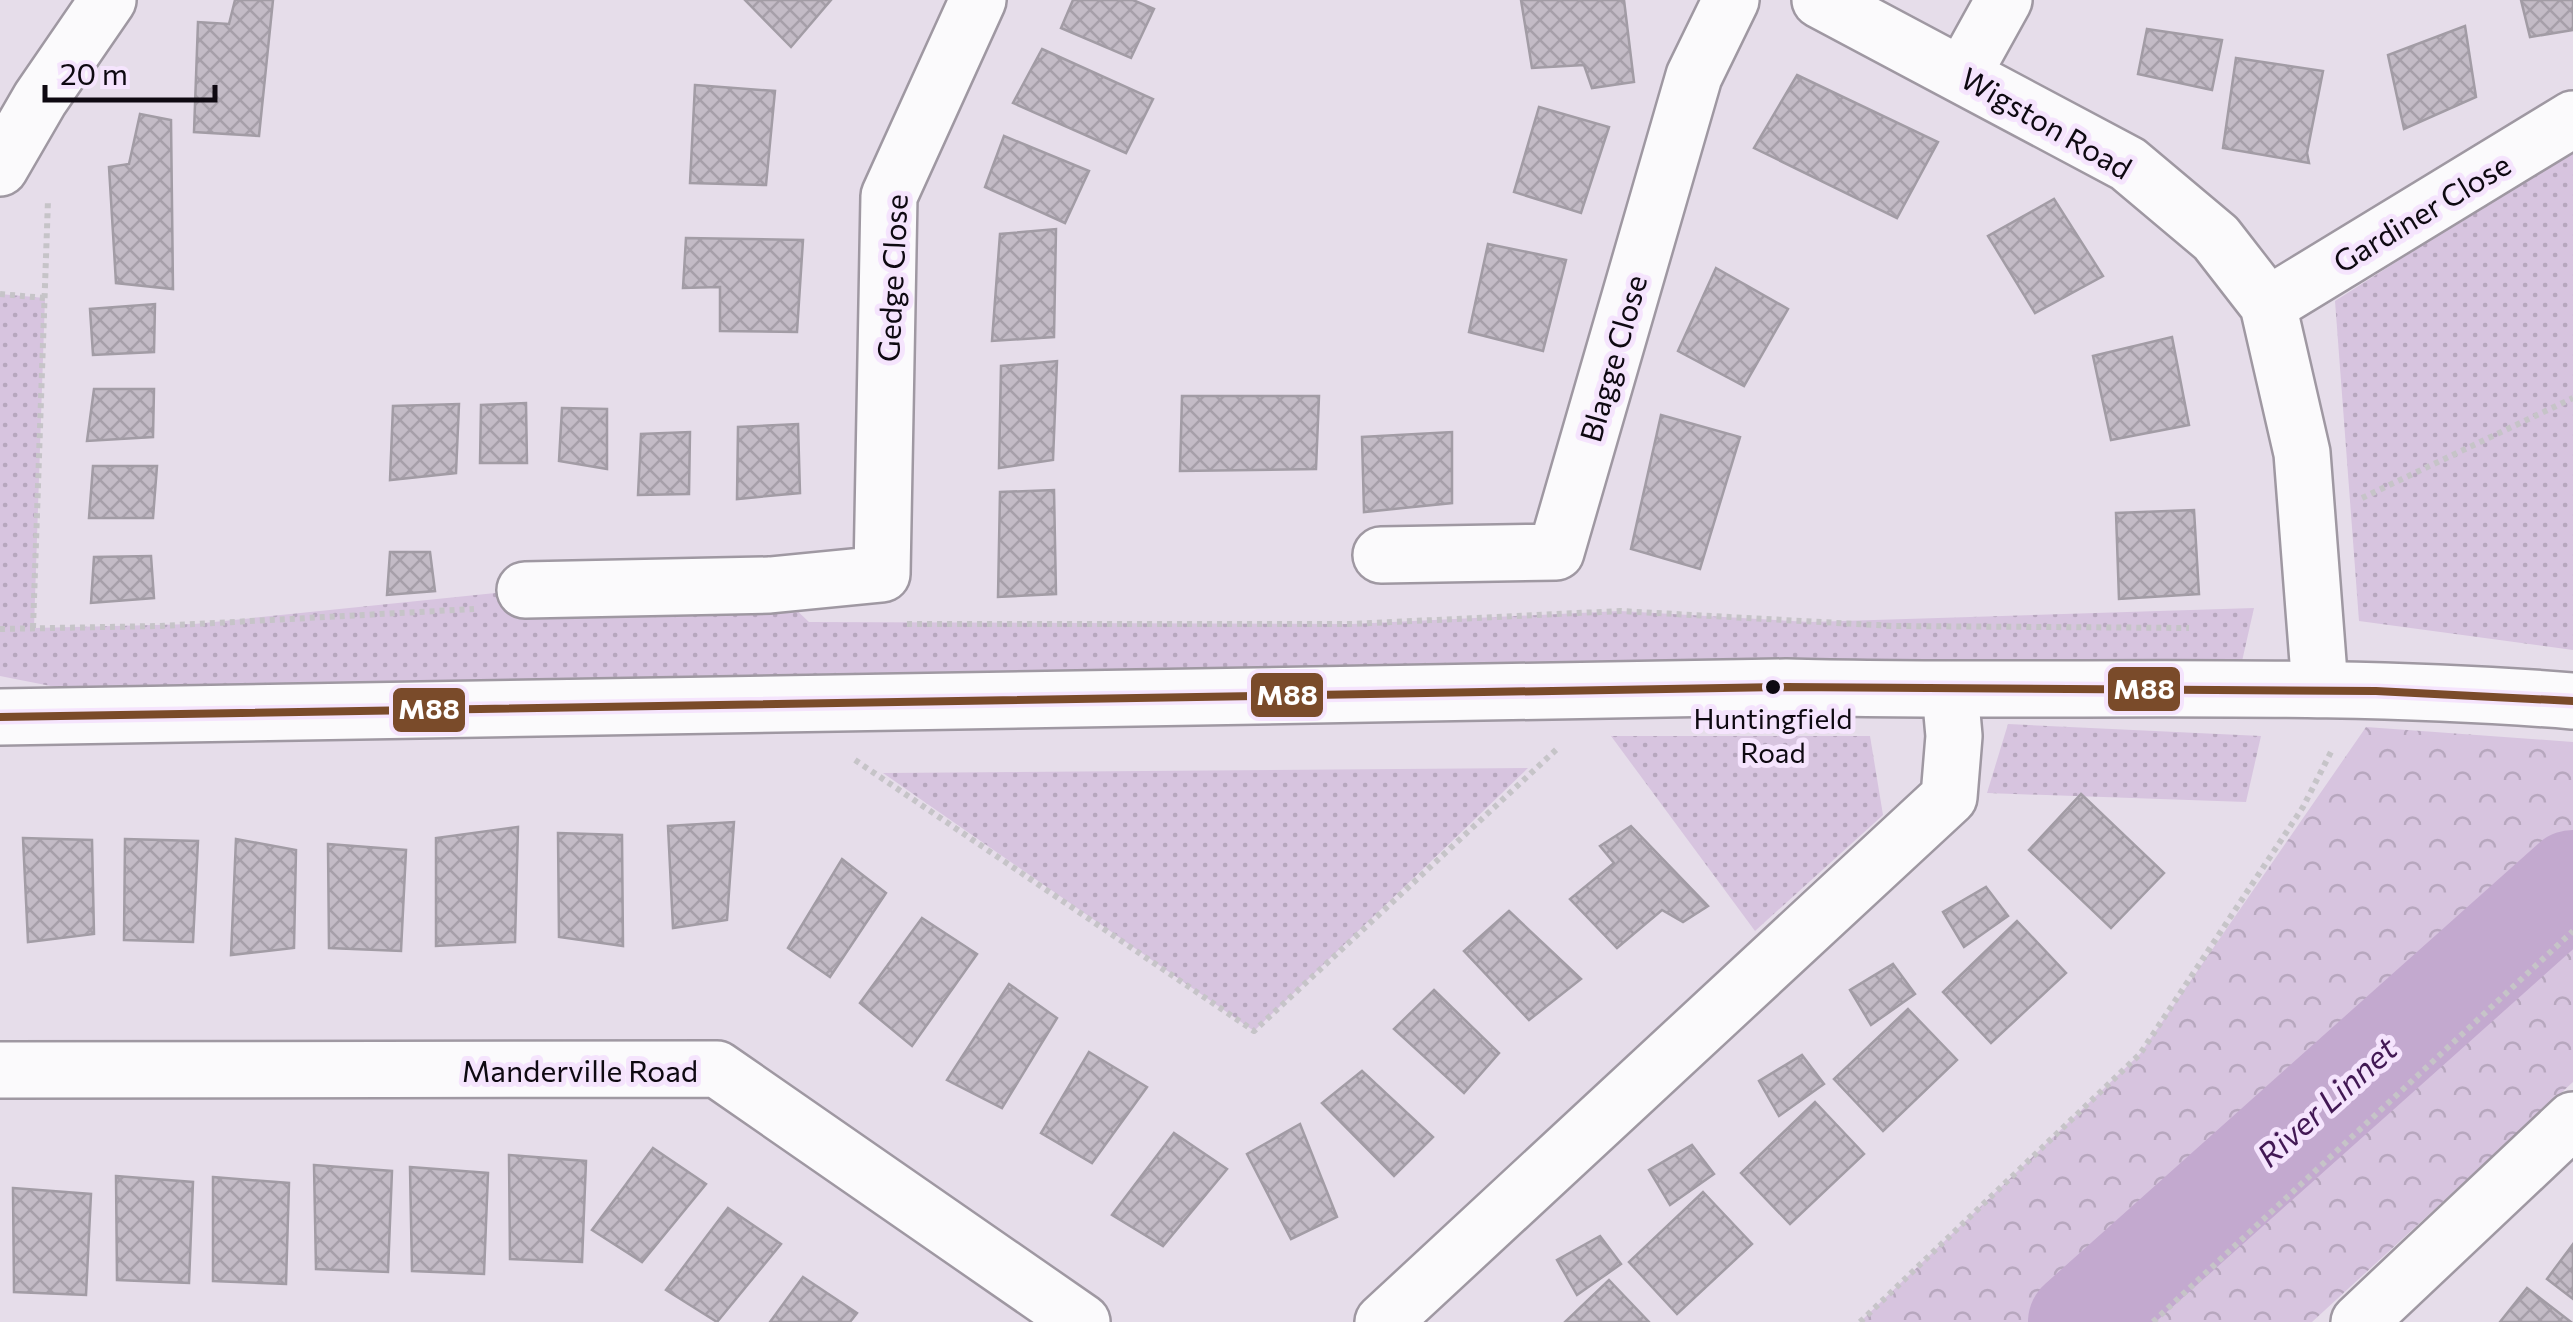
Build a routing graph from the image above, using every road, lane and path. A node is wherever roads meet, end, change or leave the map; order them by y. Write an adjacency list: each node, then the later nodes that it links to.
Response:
1 (108, 0): 8 (street)
2 (978, 0): 17 (street, Gedge Close)
3 (1730, 0): 15 (street, Blagge Close)
4 (1820, 0): 6 (street, Wigston Road)
5 (2004, 0): 6 (street)
6 (1963, 74): 12 (street, Wigston Road)
7 (2573, 118): 12 (street, Gardiner Close)
8 (0, 168)
9 (48, 200): 11 (path)
10 (0, 294): 11 (path)
11 (44, 298): 18 (path)
12 (2268, 305): 14 (street, Wigston Road)
13 (2573, 398): 14 (path)
14 (2306, 512): 21 (street, Wigston Road)
15 (1381, 555)
16 (525, 590): 17 (street); 18 (path)
17 (890, 599): 20 (path)
18 (33, 628): 19 (path)
19 (0, 629)
20 (2203, 630)
21 (2341, 688): 22 (street); 23 (street); 32 (path)
22 (1950, 691): 24 (street); 31 (street)
23 (2573, 701)
24 (0, 717)
25 (1570, 736): 26 (path)
26 (851, 757)
27 (2573, 930): 33 (path)
28 (0, 1070): 30 (street, Manderville Road)
29 (2573, 1120): 34 (street)
30 (1082, 1322)
31 (1383, 1322)
32 (1860, 1322)
33 (2152, 1322)
34 (2359, 1322)

